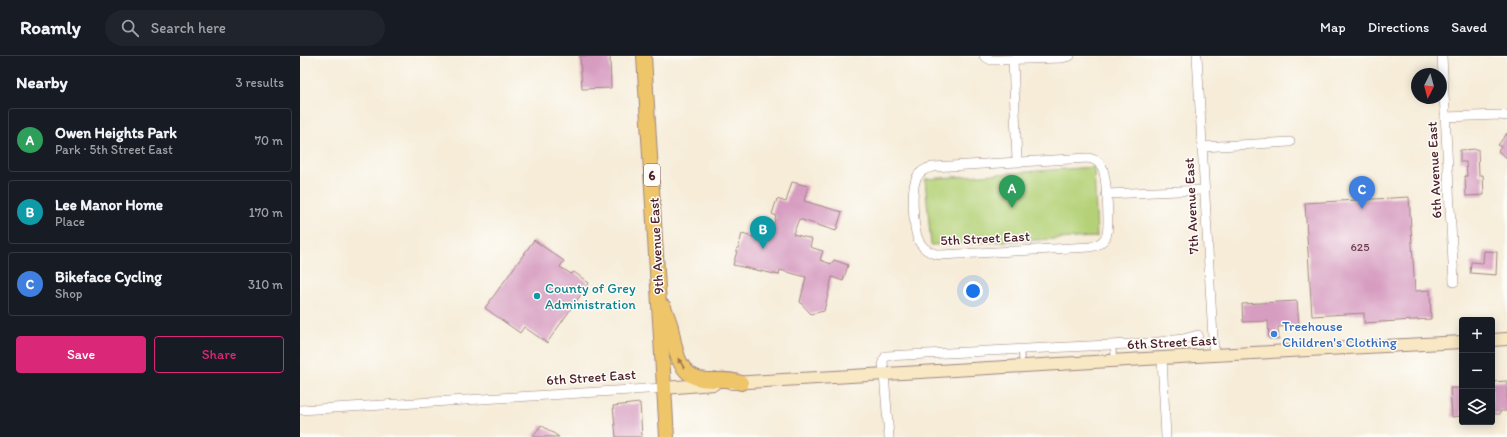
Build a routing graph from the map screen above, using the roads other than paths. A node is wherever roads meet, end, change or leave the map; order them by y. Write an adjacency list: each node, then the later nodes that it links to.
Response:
1 (644, 56): 15 (highway, 9th Avenue East / 6)
2 (984, 56): 6 (street)
3 (1070, 56): 6 (street)
4 (1197, 56): 10 (street, 7th Avenue East)
5 (1442, 56): 8 (street, 6th Avenue East)
6 (1013, 60): 11 (street)
7 (1507, 116): 8 (street)
8 (1445, 117): 14 (street, 6th Avenue East)
9 (1290, 142): 10 (street)
10 (1202, 147): 12 (street, 7th Avenue East)
11 (1018, 161): 13 (street, 5th Street East); 13 (street, 5th Street East)
12 (1204, 190): 13 (street); 22 (street, 7th Avenue East)
13 (1106, 194)
14 (1454, 282)
15 (659, 293): 27 (highway, one-way to 15); 28 (highway, 9th Avenue East / 6)
16 (1198, 335): 20 (street, 6th Street East)
17 (1507, 339): 18 (main road)
18 (1495, 340)
19 (1459, 342): 22 (main road, 6th Street East)
20 (1113, 345): 21 (street, 6th Street East); 24 (lane)
21 (1021, 349): 25 (lane); 26 (street, 6th Street East)
22 (1214, 355): 23 (main road, 6th Street East)
23 (1162, 358): 24 (main road, 6th Street East); 32 (street)
24 (1114, 361): 25 (main road, 6th Street East)
25 (1022, 366): 26 (main road, 6th Street East)
26 (884, 374): 27 (main road, 6th Street East); 31 (street)
27 (741, 383): 28 (main road, 6th Street East)
28 (664, 388): 29 (street, 6th Street East); 30 (highway, 9th Avenue East / 6)
29 (300, 410)
30 (667, 437)
31 (889, 437)
32 (1166, 437)

